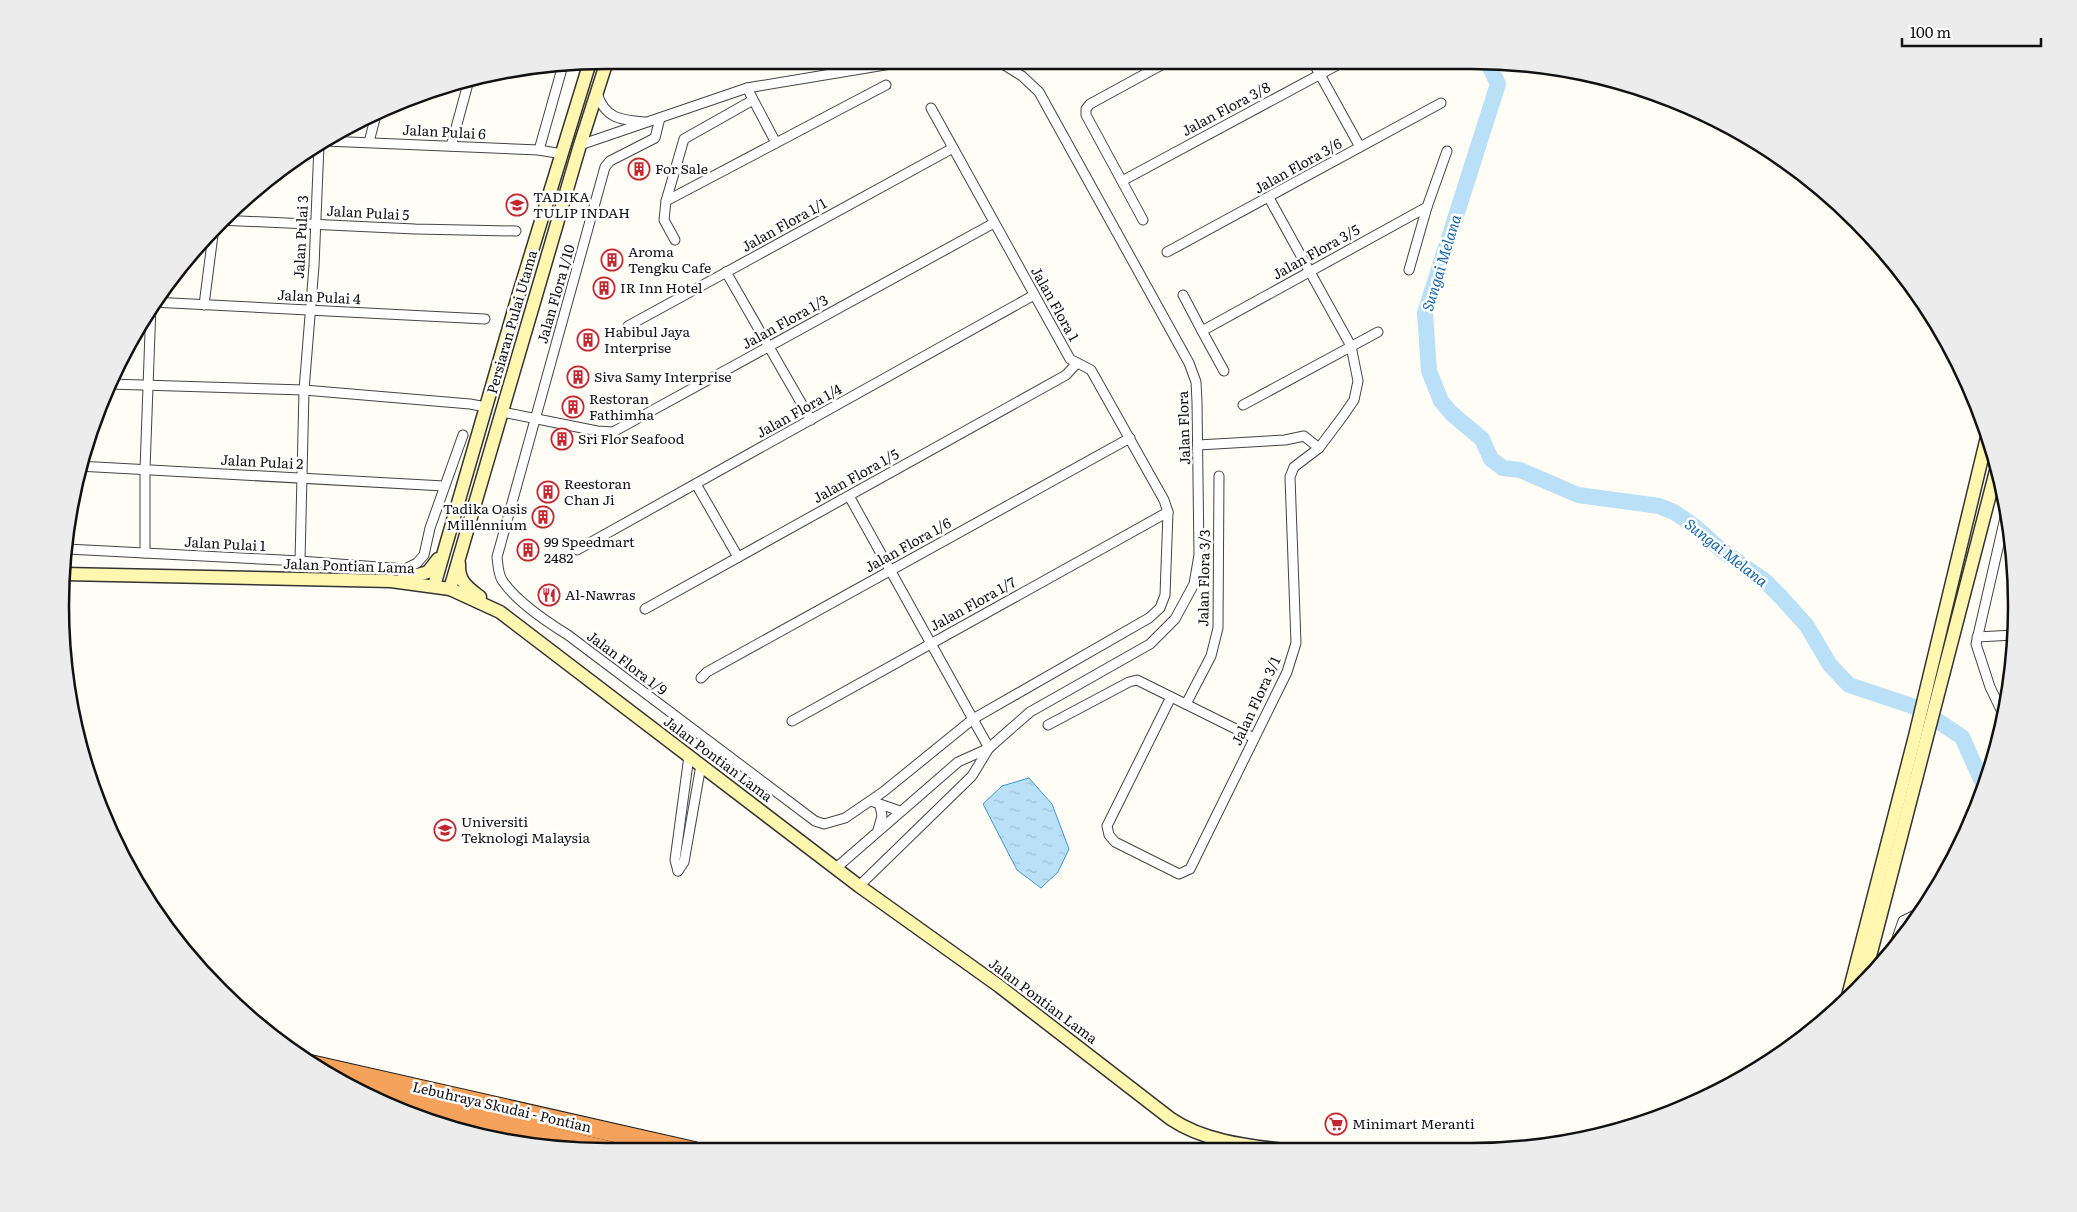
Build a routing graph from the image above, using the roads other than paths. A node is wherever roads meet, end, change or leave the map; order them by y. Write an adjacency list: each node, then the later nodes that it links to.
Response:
1 (604, 69): 13 (street, Persiaran Pulai Utama)
2 (862, 69): 12 (street)
3 (1013, 69): 70 (street, Jalan Flora)
4 (1154, 69): 31 (street)
5 (1317, 69): 9 (street)
6 (1330, 69): 9 (street, Jalan Flora 3/8)
7 (587, 70): 30 (street, Persiaran Pulai Utama)
8 (561, 71): 27 (street)
9 (1320, 74): 25 (street); 31 (street, Jalan Flora 3/8)
10 (886, 85): 22 (street)
11 (467, 87): 24 (street)
12 (747, 88): 14 (street); 17 (street)
13 (597, 92): 19 (street); 23 (street, Persiaran Pulai Utama)
14 (753, 100): 22 (street); 33 (street)
15 (1441, 103): 25 (street, Jalan Flora 3/6)
16 (931, 108): 26 (street, Jalan Flora 1)
17 (660, 118): 19 (street); 66 (street, Jalan Flora 1/10)
18 (375, 121): 21 (street)
19 (646, 122): 23 (street)
20 (337, 141): 21 (street, Jalan Pulai 6)
21 (369, 142): 24 (street, Jalan Pulai 6)
22 (776, 144): 33 (street)
23 (580, 145): 65 (street, Persiaran Pulai Utama)
24 (451, 146): 27 (street, Jalan Pulai 6)
25 (1360, 147): 32 (street, Jalan Flora 3/6)
26 (953, 148): 37 (street, Jalan Flora 1); 44 (street, Jalan Flora 1/1)
27 (540, 150): 30 (street, Jalan Pulai 6)
28 (1447, 151): 34 (street)
29 (319, 152): 38 (street, Jalan Pulai 3)
30 (562, 154): 64 (street, Persiaran Pulai Utama)
31 (1122, 181): 35 (street)
32 (1269, 198): 42 (street, Jalan Flora 3/6); 45 (street)
33 (666, 201): 40 (street)
34 (1428, 207): 43 (street); 45 (street, Jalan Flora 3/5)
35 (1143, 220)
36 (232, 221): 38 (street, Jalan Pulai 5)
37 (994, 222): 46 (street, Jalan Flora 1); 56 (street, Jalan Flora 1/3)
38 (315, 224): 39 (street, Jalan Pulai 5); 50 (street, Jalan Pulai 3)
39 (516, 231)
40 (675, 240)
41 (212, 241): 49 (street)
42 (1167, 252)
43 (1408, 270)
44 (726, 272): 53 (street, Jalan Flora 1/1); 56 (street)
45 (1309, 272): 54 (street, Jalan Flora 3/5); 57 (street)
46 (1034, 295): 58 (street, Jalan Flora 1); 67 (street, Jalan Flora 1/4)
47 (1182, 295): 54 (street)
48 (162, 304): 49 (street, Jalan Pulai 4)
49 (204, 305): 50 (street, Jalan Pulai 4)
50 (311, 310): 51 (street, Jalan Pulai 4); 62 (street, Jalan Pulai 3)
51 (485, 319)
52 (151, 321): 61 (street)
53 (628, 326)
54 (1202, 331): 59 (street)
55 (1378, 332): 57 (street)
56 (768, 346): 66 (street, Jalan Flora 1/3); 67 (street)
57 (1351, 346): 63 (street); 71 (street, Jalan Flora 3/1)
58 (1077, 363): 69 (street, Jalan Flora 1); 80 (street, Jalan Flora 1/5)
59 (1224, 371)
60 (117, 384): 61 (street)
61 (148, 386): 62 (street); 74 (street)
62 (304, 390): 64 (street); 76 (street, Jalan Pulai 3)
63 (1243, 406)
64 (486, 407): 65 (street); 83 (street, Persiaran Pulai Utama)
65 (502, 412): 66 (street, Jalan Flora 1/3); 87 (street, Persiaran Pulai Utama)
66 (536, 418): 113 (street, Jalan Flora 1/9)
67 (810, 420): 78 (street, Jalan Flora 1/4)
68 (463, 435): 79 (street)
69 (1130, 438): 81 (street, Jalan Flora 1); 90 (street, Jalan Flora 1/6)
70 (1198, 445): 71 (street); 110 (street, Jalan Flora)
71 (1319, 448): 108 (street, Jalan Flora 3/1)
72 (1985, 450): 109 (street)
73 (87, 466): 74 (street, Jalan Pulai 2)
74 (144, 469): 76 (street, Jalan Pulai 2); 86 (street)
75 (1219, 476): 104 (street, Jalan Flora 3/3)
76 (302, 478): 79 (street, Jalan Pulai 2); 89 (street, Jalan Pulai 3)
77 (1993, 481): 109 (street)
78 (696, 484): 85 (street, Jalan Flora 1/4); 88 (street)
79 (444, 486): 89 (street, Jalan Pulai 1)
80 (849, 496): 88 (street, Jalan Flora 1/5); 90 (street)
81 (1168, 512): 97 (street, Jalan Flora 1); 100 (street, Jalan Flora 1/7)
82 (2003, 530): 99 (street)
83 (446, 543): 92 (street); 93 (street, Persiaran Pulai Utama)
84 (72, 549): 86 (street, Jalan Pulai 1)
85 (577, 550)
86 (145, 553): 89 (street, Jalan Pulai 1)
87 (460, 554): 94 (street, Persiaran Pulai Utama); 96 (street)
88 (738, 558): 95 (street, Jalan Flora 1/5)
89 (300, 561)
90 (891, 570): 100 (street); 101 (street, Jalan Flora 1/6)
91 (70, 574): 92 (street, Jalan Pontian Lama)
92 (391, 581): 93 (street, Jalan Pontian Lama)
93 (434, 586): 94 (street, Jalan Pontian Lama)
94 (450, 589): 96 (street, Jalan Pontian Lama)
95 (645, 609)
96 (500, 612): 111 (street, Jalan Pontian Lama)
97 (1149, 618): 105 (street, Jalan Flora 1/9)
98 (2007, 635): 99 (street)
99 (1977, 637): 103 (street)
100 (931, 644): 105 (street); 106 (street, Jalan Flora 1/7)
101 (701, 678)
102 (1171, 696): 104 (street); 107 (street); 108 (street, Jalan Flora 3/1)
103 (1999, 702)
104 (1186, 704): 108 (street)
105 (973, 719): 110 (street); 113 (street, Jalan Flora 1/9)
106 (792, 721)
107 (1048, 725)
108 (1254, 738)
109 (1921, 738): 121 (street); 122 (street)
110 (989, 748): 115 (street, Jalan Flora); 118 (street, Jalan Flora)
111 (689, 756): 112 (street, Jalan Pontian Lama); 112 (street)
112 (700, 764): 117 (street, Jalan Pontian Lama)
113 (871, 801): 114 (street)
114 (880, 806): 115 (street); 116 (street)
115 (900, 812): 116 (street, Jalan Flora)
116 (876, 832): 117 (street, Jalan Flora)
117 (836, 868): 118 (street, Jalan Pontian Lama)
118 (859, 886): 127 (street, Jalan Pontian Lama)
119 (1907, 919): 120 (street)
120 (1900, 928)
121 (1866, 970)
122 (1851, 986)
123 (335, 1070): 126 (highway, Lebuhraya Skudai - Pontian)
124 (396, 1100): 125 (highway, Lebuhraya Skudai - Pontian)
125 (574, 1142)
126 (659, 1143)
127 (1244, 1143)

